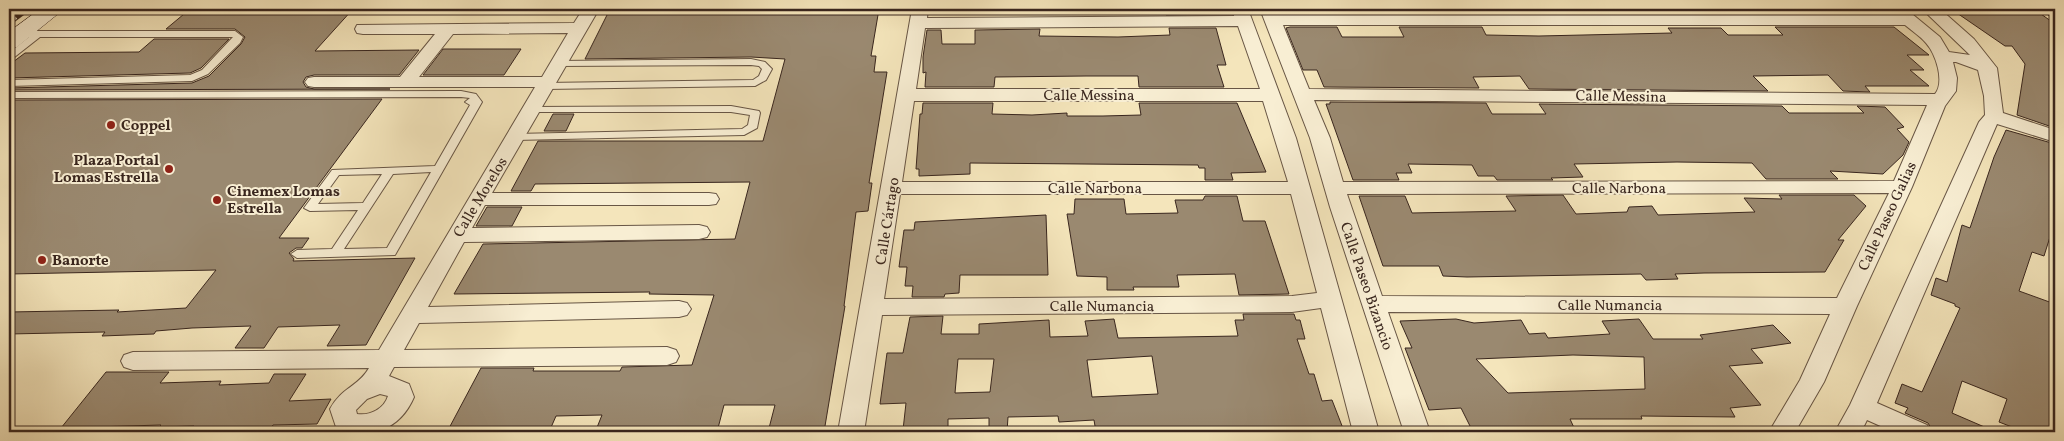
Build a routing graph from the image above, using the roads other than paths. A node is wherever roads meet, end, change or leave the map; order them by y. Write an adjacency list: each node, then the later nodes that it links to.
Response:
1 (162, 9): 5 (lane)
2 (591, 9): 11 (street, Calle Morelos)
3 (1930, 9): 15 (street)
4 (2051, 9): 6 (street)
5 (52, 10): 14 (main road)
6 (2055, 12)
7 (1270, 14): 9 (street); 23 (street, Calle Paseo Bizancio)
8 (1242, 15): 10 (street); 26 (street)
9 (1903, 15): 16 (street)
10 (918, 16): 25 (street, Calle Cártago)
11 (580, 28): 13 (street); 19 (street, Calle Morelos)
12 (363, 29): 13 (street)
13 (448, 29): 21 (street)
14 (22, 37): 17 (lane); 22 (lane)
15 (1970, 43): 16 (street); 18 (street)
16 (1938, 49): 18 (street); 28 (street, Calle Paseo Galias)
17 (9, 57)
18 (1988, 68): 31 (street)
19 (550, 78): 19 (lane); 21 (street); 30 (street, Calle Morelos)
20 (314, 82): 21 (street)
21 (405, 82)
22 (9, 83)
23 (1303, 94): 28 (street, Calle Messina); 35 (street, Calle Paseo Bizancio)
24 (9, 95): 29 (lane)
25 (907, 95): 26 (street, Calle Messina); 39 (street, Calle Cártago)
26 (1271, 95): 34 (street)
27 (381, 100): 29 (lane)
28 (1939, 100): 38 (street, Calle Paseo Galias)
29 (477, 102): 36 (lane)
30 (531, 110): 33 (street, Calle Morelos); 33 (lane)
31 (1994, 116): 32 (street); 59 (street)
32 (2055, 136)
33 (515, 137): 42 (street, Calle Morelos)
34 (1286, 138): 35 (street); 40 (street)
35 (1320, 138): 41 (street, Calle Paseo Bizancio)
36 (438, 169): 37 (lane); 48 (lane)
37 (390, 170): 44 (lane); 44 (lane)
38 (1902, 187): 41 (street, Calle Narbona); 51 (street, Calle Paseo Galias)
39 (892, 188): 40 (street, Calle Narbona); 52 (street, Calle Cártago)
40 (1299, 188): 49 (street)
41 (1335, 188): 50 (street, Calle Paseo Bizancio)
42 (478, 199): 43 (street); 46 (street, Calle Morelos)
43 (709, 199)
44 (367, 206): 48 (lane)
45 (699, 232): 46 (street)
46 (457, 235): 54 (street, Calle Morelos)
47 (297, 254): 48 (lane)
48 (335, 254)
49 (1331, 300): 52 (street, Calle Numancia); 61 (street)
50 (1375, 304): 51 (street, Calle Numancia); 62 (street, Calle Paseo Bizancio)
51 (1845, 306): 63 (street, Calle Paseo Galias)
52 (873, 307): 60 (street, Calle Cártago)
53 (679, 310): 54 (street)
54 (411, 315): 56 (street, Calle Morelos)
55 (667, 356): 56 (street)
56 (386, 359): 57 (street); 58 (street, Calle Morelos)
57 (133, 361)
58 (371, 386)
59 (1862, 407): 64 (street); 65 (street)
60 (851, 432)
61 (1366, 432)
62 (1417, 432)
63 (1782, 432)
64 (1848, 432)
65 (1918, 432)

